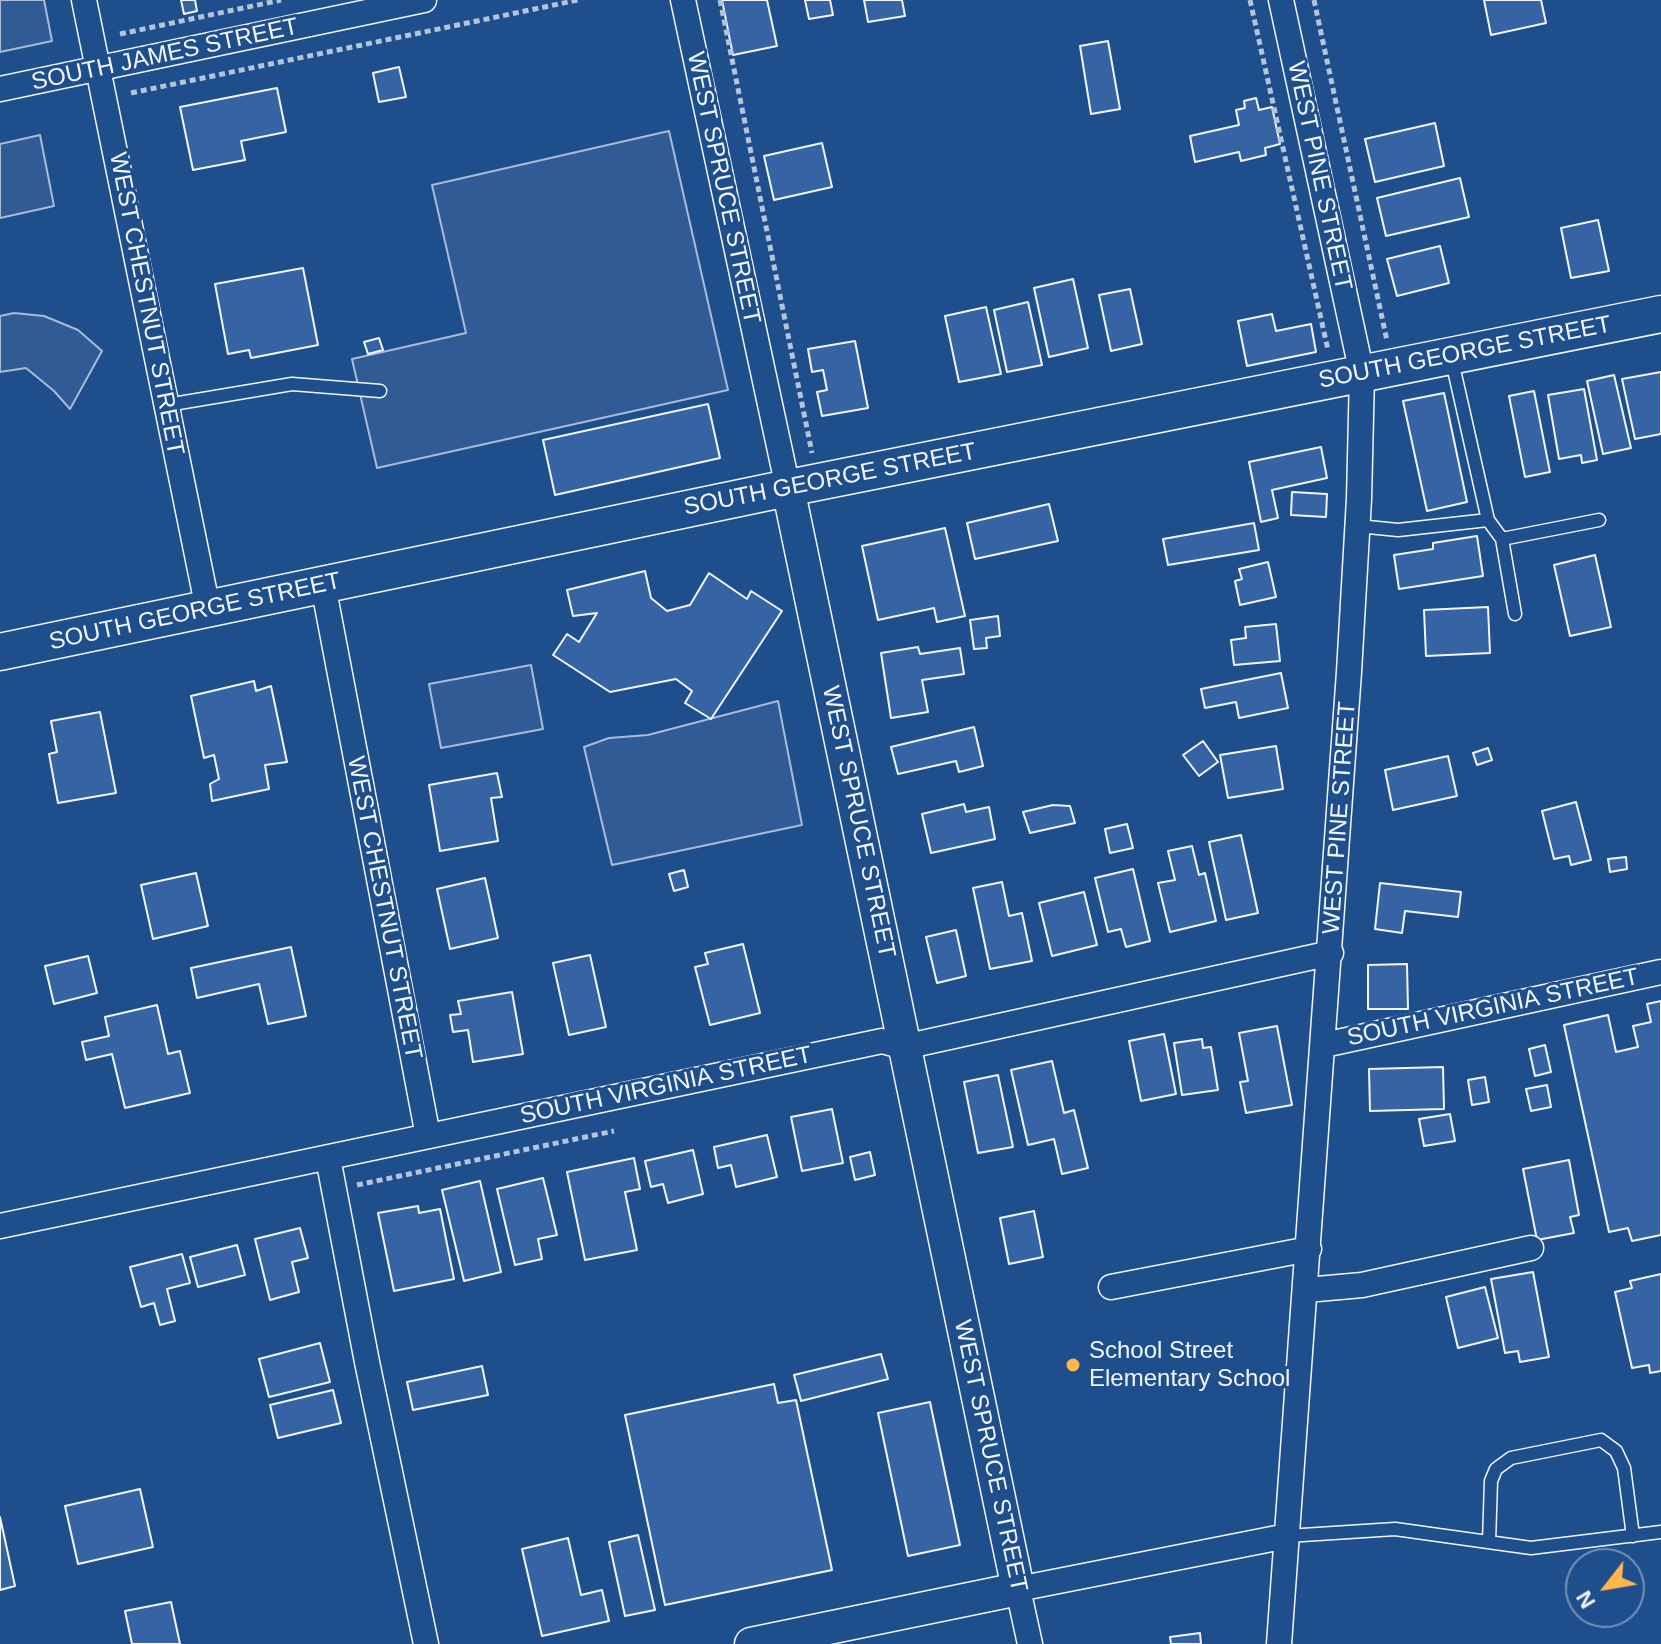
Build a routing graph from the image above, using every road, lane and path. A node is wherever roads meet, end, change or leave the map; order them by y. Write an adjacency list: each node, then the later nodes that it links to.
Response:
1 (84, 0): 11 (street, WEST CHESTNUT STREET)
2 (281, 0): 10 (path)
3 (424, 0): 11 (street, SOUTH JAMES STREET)
4 (578, 0): 13 (path)
5 (683, 0): 22 (street, WEST SPRUCE STREET)
6 (720, 0): 21 (path)
7 (1250, 0): 16 (path)
8 (1281, 0): 18 (street, WEST PINE STREET)
9 (1314, 0): 15 (path)
10 (120, 34)
11 (99, 69): 12 (street, SOUTH JAMES STREET); 20 (street, WEST CHESTNUT STREET)
12 (0, 89)
13 (131, 93)
14 (1661, 314): 17 (main road, SOUTH GEORGE STREET)
15 (1389, 350)
16 (1330, 357)
17 (1452, 357): 18 (main road, SOUTH GEORGE STREET); 23 (lane)
18 (1362, 374): 22 (main road, SOUTH GEORGE STREET); 25 (street, WEST PINE STREET)
19 (380, 391): 20 (lane)
20 (167, 405): 28 (street, WEST CHESTNUT STREET)
21 (811, 453)
22 (788, 488): 27 (main road, SOUTH GEORGE STREET); 34 (street, WEST SPRUCE STREET)
23 (1488, 520): 25 (lane); 26 (lane)
24 (1599, 520): 26 (lane)
25 (1358, 526): 31 (street, WEST PINE STREET)
26 (1502, 539): 29 (lane)
27 (323, 585): 28 (main road, SOUTH GEORGE STREET); 36 (street, WEST CHESTNUT STREET)
28 (208, 609): 30 (main road, SOUTH GEORGE STREET)
29 (1515, 614)
30 (0, 652)
31 (1331, 953): 33 (street, WEST PINE STREET); 34 (street, SOUTH VIRGINIA STREET)
32 (1661, 972): 33 (street, SOUTH VIRGINIA STREET)
33 (1324, 1045): 41 (street, WEST PINE STREET)
34 (904, 1047): 36 (street, SOUTH VIRGINIA STREET); 48 (street, WEST SPRUCE STREET)
35 (614, 1131): 38 (path)
36 (428, 1136): 37 (street, SOUTH VIRGINIA STREET)
37 (328, 1158): 39 (street, SOUTH VIRGINIA STREET); 49 (street)
38 (352, 1186)
39 (0, 1226)
40 (1531, 1248): 43 (street)
41 (1309, 1249): 42 (street); 43 (street, WEST PINE STREET)
42 (1111, 1287)
43 (1306, 1290): 45 (street, WEST PINE STREET)
44 (1661, 1532): 46 (lane)
45 (1287, 1536): 47 (lane); 48 (street); 52 (street, WEST PINE STREET)
46 (1633, 1536): 47 (lane); 47 (lane)
47 (1489, 1542)
48 (1018, 1589): 50 (street); 51 (street, WEST SPRUCE STREET)
49 (426, 1644)
50 (751, 1644)
51 (1030, 1644)
52 (1279, 1644)

